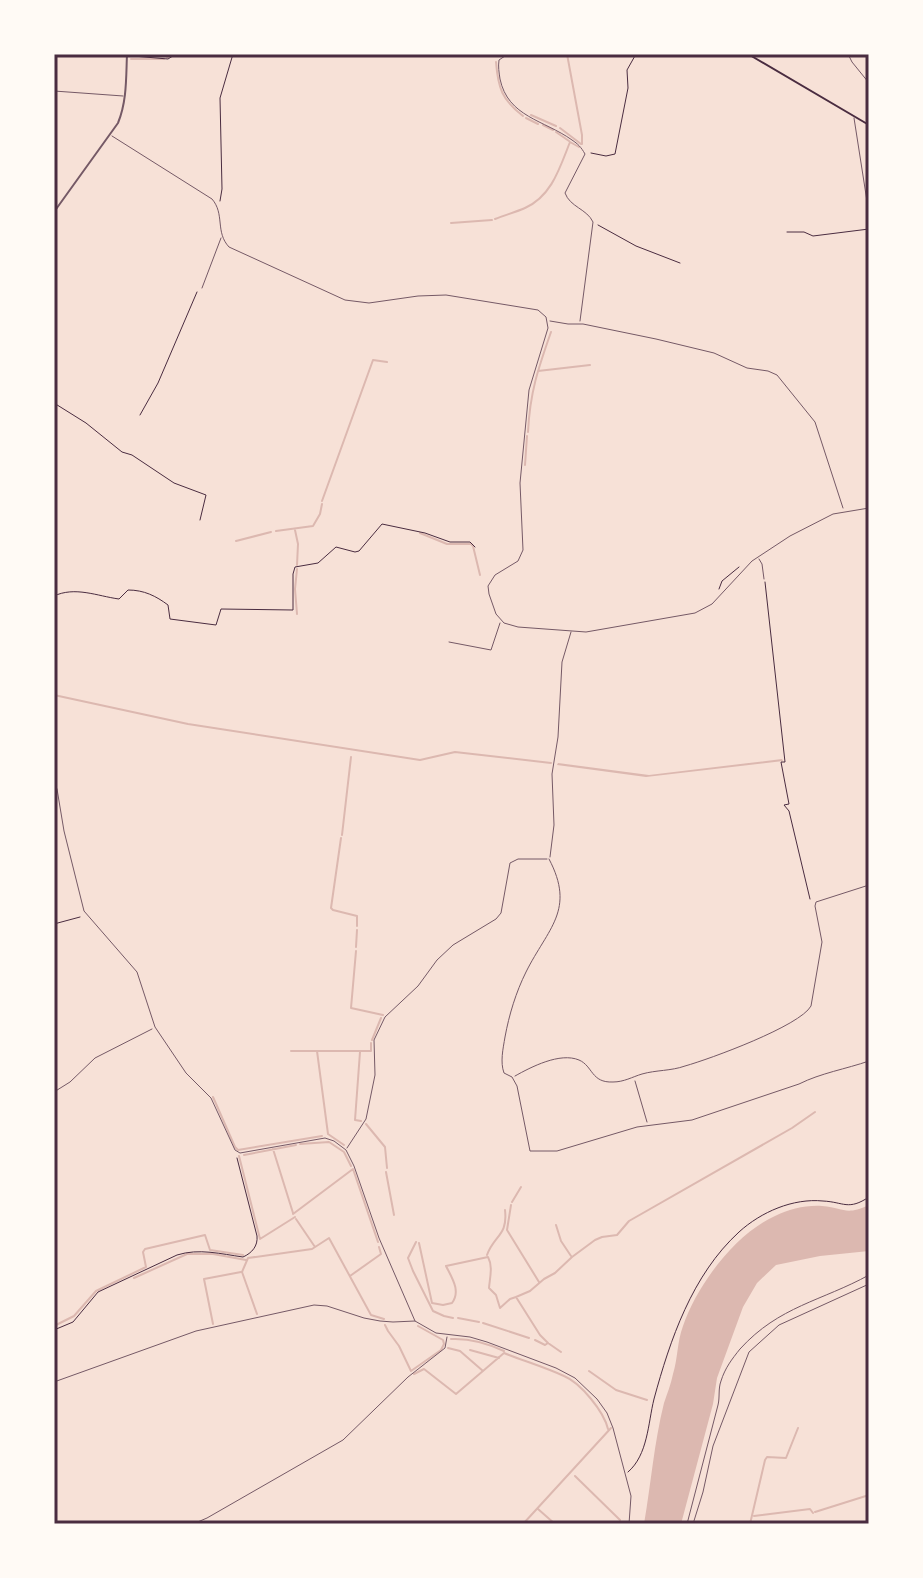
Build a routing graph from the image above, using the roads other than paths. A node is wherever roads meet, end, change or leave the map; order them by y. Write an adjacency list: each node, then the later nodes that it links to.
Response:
1 (508, 54): 16 (street)
2 (748, 54): 8 (main road)
3 (848, 54): 5 (street)
4 (127, 55): 7 (street)
5 (869, 83)
6 (54, 91): 7 (street)
7 (125, 96): 10 (street)
8 (854, 116): 9 (main road); 12 (street)
9 (869, 125)
10 (110, 134): 11 (street); 13 (street)
11 (54, 212)
12 (869, 214)
13 (221, 238): 14 (street); 15 (street)
14 (202, 288)
15 (548, 321): 16 (street); 21 (street)
16 (580, 324): 18 (street)
17 (869, 508): 18 (street)
18 (844, 511): 19 (street)
19 (758, 557): 20 (street); 22 (street)
20 (764, 579)
21 (500, 620): 22 (street); 23 (street)
22 (571, 632): 25 (street)
23 (449, 642)
24 (54, 783): 27 (street)
25 (549, 859): 29 (street); 33 (street)
26 (869, 885): 30 (street)
27 (155, 1027): 31 (street); 33 (street)
28 (869, 1061): 32 (street)
29 (512, 1077): 30 (street); 32 (street)
30 (634, 1078): 32 (street)
31 (54, 1092)
32 (648, 1125)
33 (346, 1150): 36 (street)
34 (869, 1275): 41 (street)
35 (869, 1284): 42 (street)
36 (415, 1321): 37 (street); 38 (street)
37 (447, 1335): 39 (street); 40 (street)
38 (54, 1382)
39 (193, 1524)
40 (629, 1524)
41 (687, 1524)
42 (693, 1524)

